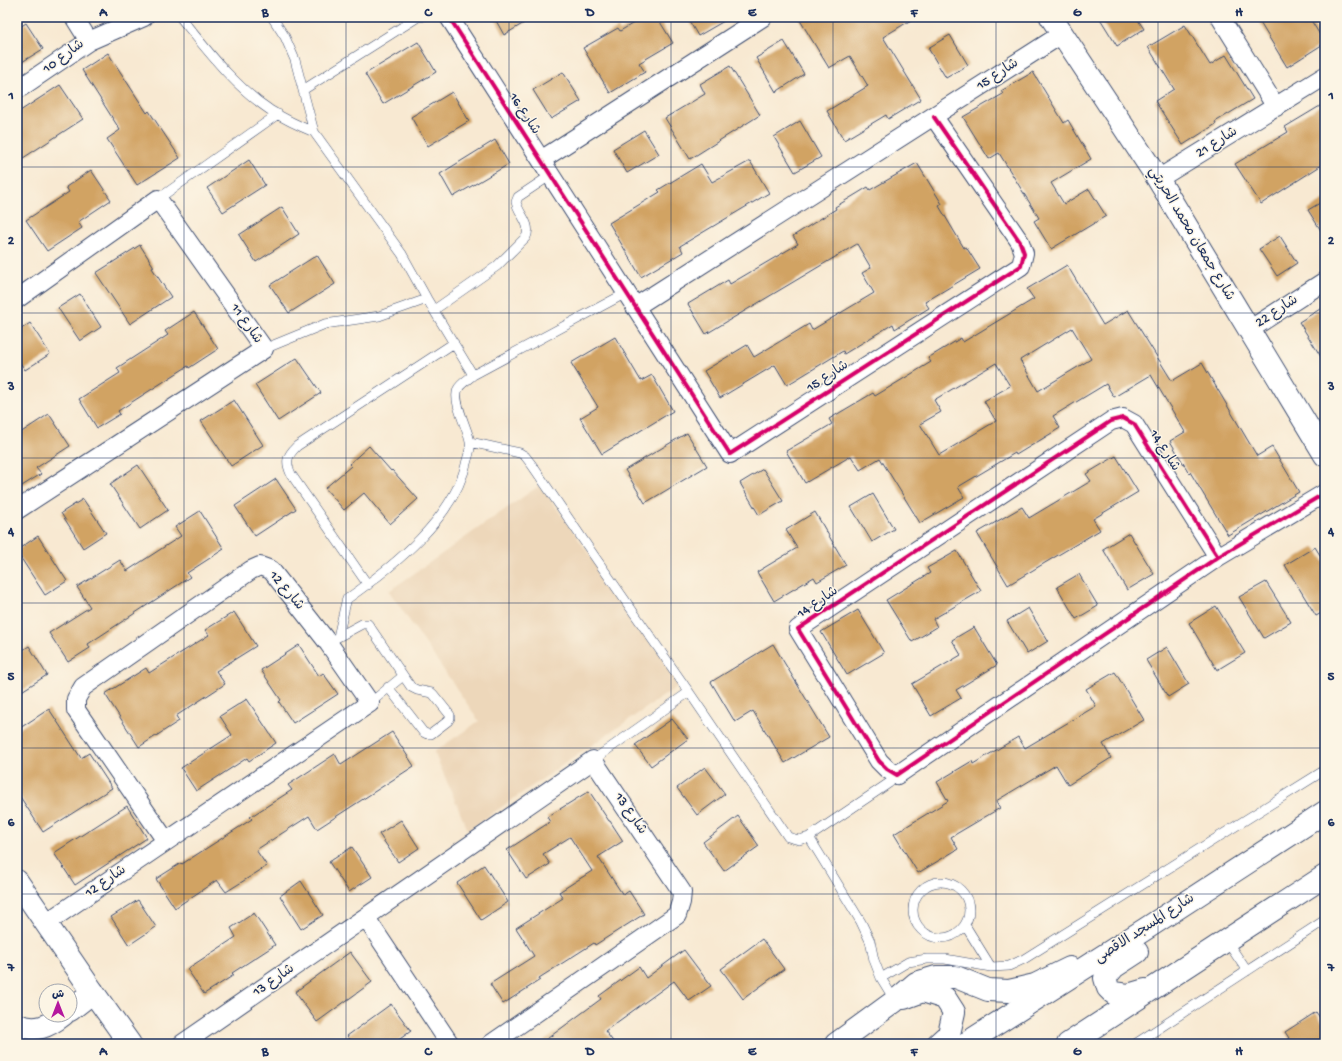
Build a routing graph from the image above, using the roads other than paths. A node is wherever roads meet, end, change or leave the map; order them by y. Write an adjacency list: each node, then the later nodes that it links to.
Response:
1 (74, 17): 10 (street, شارع 10)
2 (144, 17): 10 (street)
3 (180, 17): 15 (lane)
4 (272, 17): 13 (lane)
5 (422, 17): 13 (lane)
6 (449, 17): 18 (street, شارع 16)
7 (763, 17): 18 (street)
8 (1220, 17): 14 (street)
9 (1057, 26): 16 (street, شارع 15); 20 (street, شارع جمعان محمد الحريتي)
10 (89, 41): 12 (street, شارع 10)
11 (1325, 76): 14 (street, شارع 21)
12 (17, 90)
13 (303, 90): 17 (lane)
14 (1276, 107): 20 (street, شارع 21)
15 (278, 114): 17 (lane); 21 (lane)
16 (934, 117): 26 (street, شارع 15); 26 (street, شارع 15)
17 (314, 132): 25 (lane)
18 (541, 160): 19 (street, شارع 16)
19 (550, 175): 22 (street, شارع 16); 27 (lane)
20 (1158, 180): 28 (street, شارع جمعان محمد الحريتي)
21 (158, 199): 24 (street); 30 (street, شارع 11)
22 (581, 222): 26 (street, شارع 15)
23 (1325, 281): 28 (street, شارع 22)
24 (17, 299)
25 (427, 299): 27 (lane); 30 (lane)
26 (631, 300): 31 (lane)
27 (434, 310): 29 (lane)
28 (1249, 330): 33 (street, شارع جمعان محمد الحريتي)
29 (454, 343): 31 (lane); 37 (lane)
30 (264, 349): 35 (street, شارع 11)
31 (473, 375): 32 (lane)
32 (470, 442): 37 (lane); 41 (lane)
33 (1325, 455)
34 (1325, 493): 36 (street)
35 (17, 510)
36 (1218, 557): 45 (street); 45 (street, شارع 14)
37 (368, 585): 38 (lane)
38 (333, 640): 39 (lane); 42 (street, شارع 12); 48 (street, شارع 12)
39 (403, 676): 40 (lane); 40 (lane)
40 (388, 687): 42 (lane)
41 (689, 692): 43 (lane); 47 (lane)
42 (370, 703): 48 (street, شارع 12)
43 (593, 760): 52 (street, شارع 13); 70 (street, شارع 13)
44 (1325, 770): 58 (lane)
45 (897, 775): 47 (lane)
46 (1325, 812): 49 (street, شارع المسجد الاقصى)
47 (809, 837): 60 (lane)
48 (166, 841): 54 (street, شارع 12)
49 (1260, 855): 56 (street, شارع المسجد الاقصى); 61 (street)
50 (1325, 876): 57 (street)
51 (17, 880): 54 (street)
52 (366, 918): 68 (street, شارع 13); 69 (street)
53 (1325, 920): 59 (lane)
54 (46, 923): 62 (street)
55 (965, 925): 55 (lane); 58 (lane)
56 (1147, 928): 63 (street); 73 (street, شارع المسجد الاقصى)
57 (1226, 940): 59 (lane); 61 (street)
58 (991, 967): 60 (lane)
59 (1247, 971): 75 (lane)
60 (881, 978): 63 (lane)
61 (1156, 986): 74 (street)
62 (93, 992): 64 (street); 67 (street)
63 (895, 1001): 71 (street); 72 (street)
64 (78, 1004)
65 (53, 1023): 66 (street)
66 (17, 1025)
67 (130, 1044)
68 (182, 1044)
69 (450, 1044)
70 (492, 1044)
71 (836, 1044)
72 (938, 1044)
73 (965, 1044)
74 (1068, 1044)
75 (1135, 1044)

